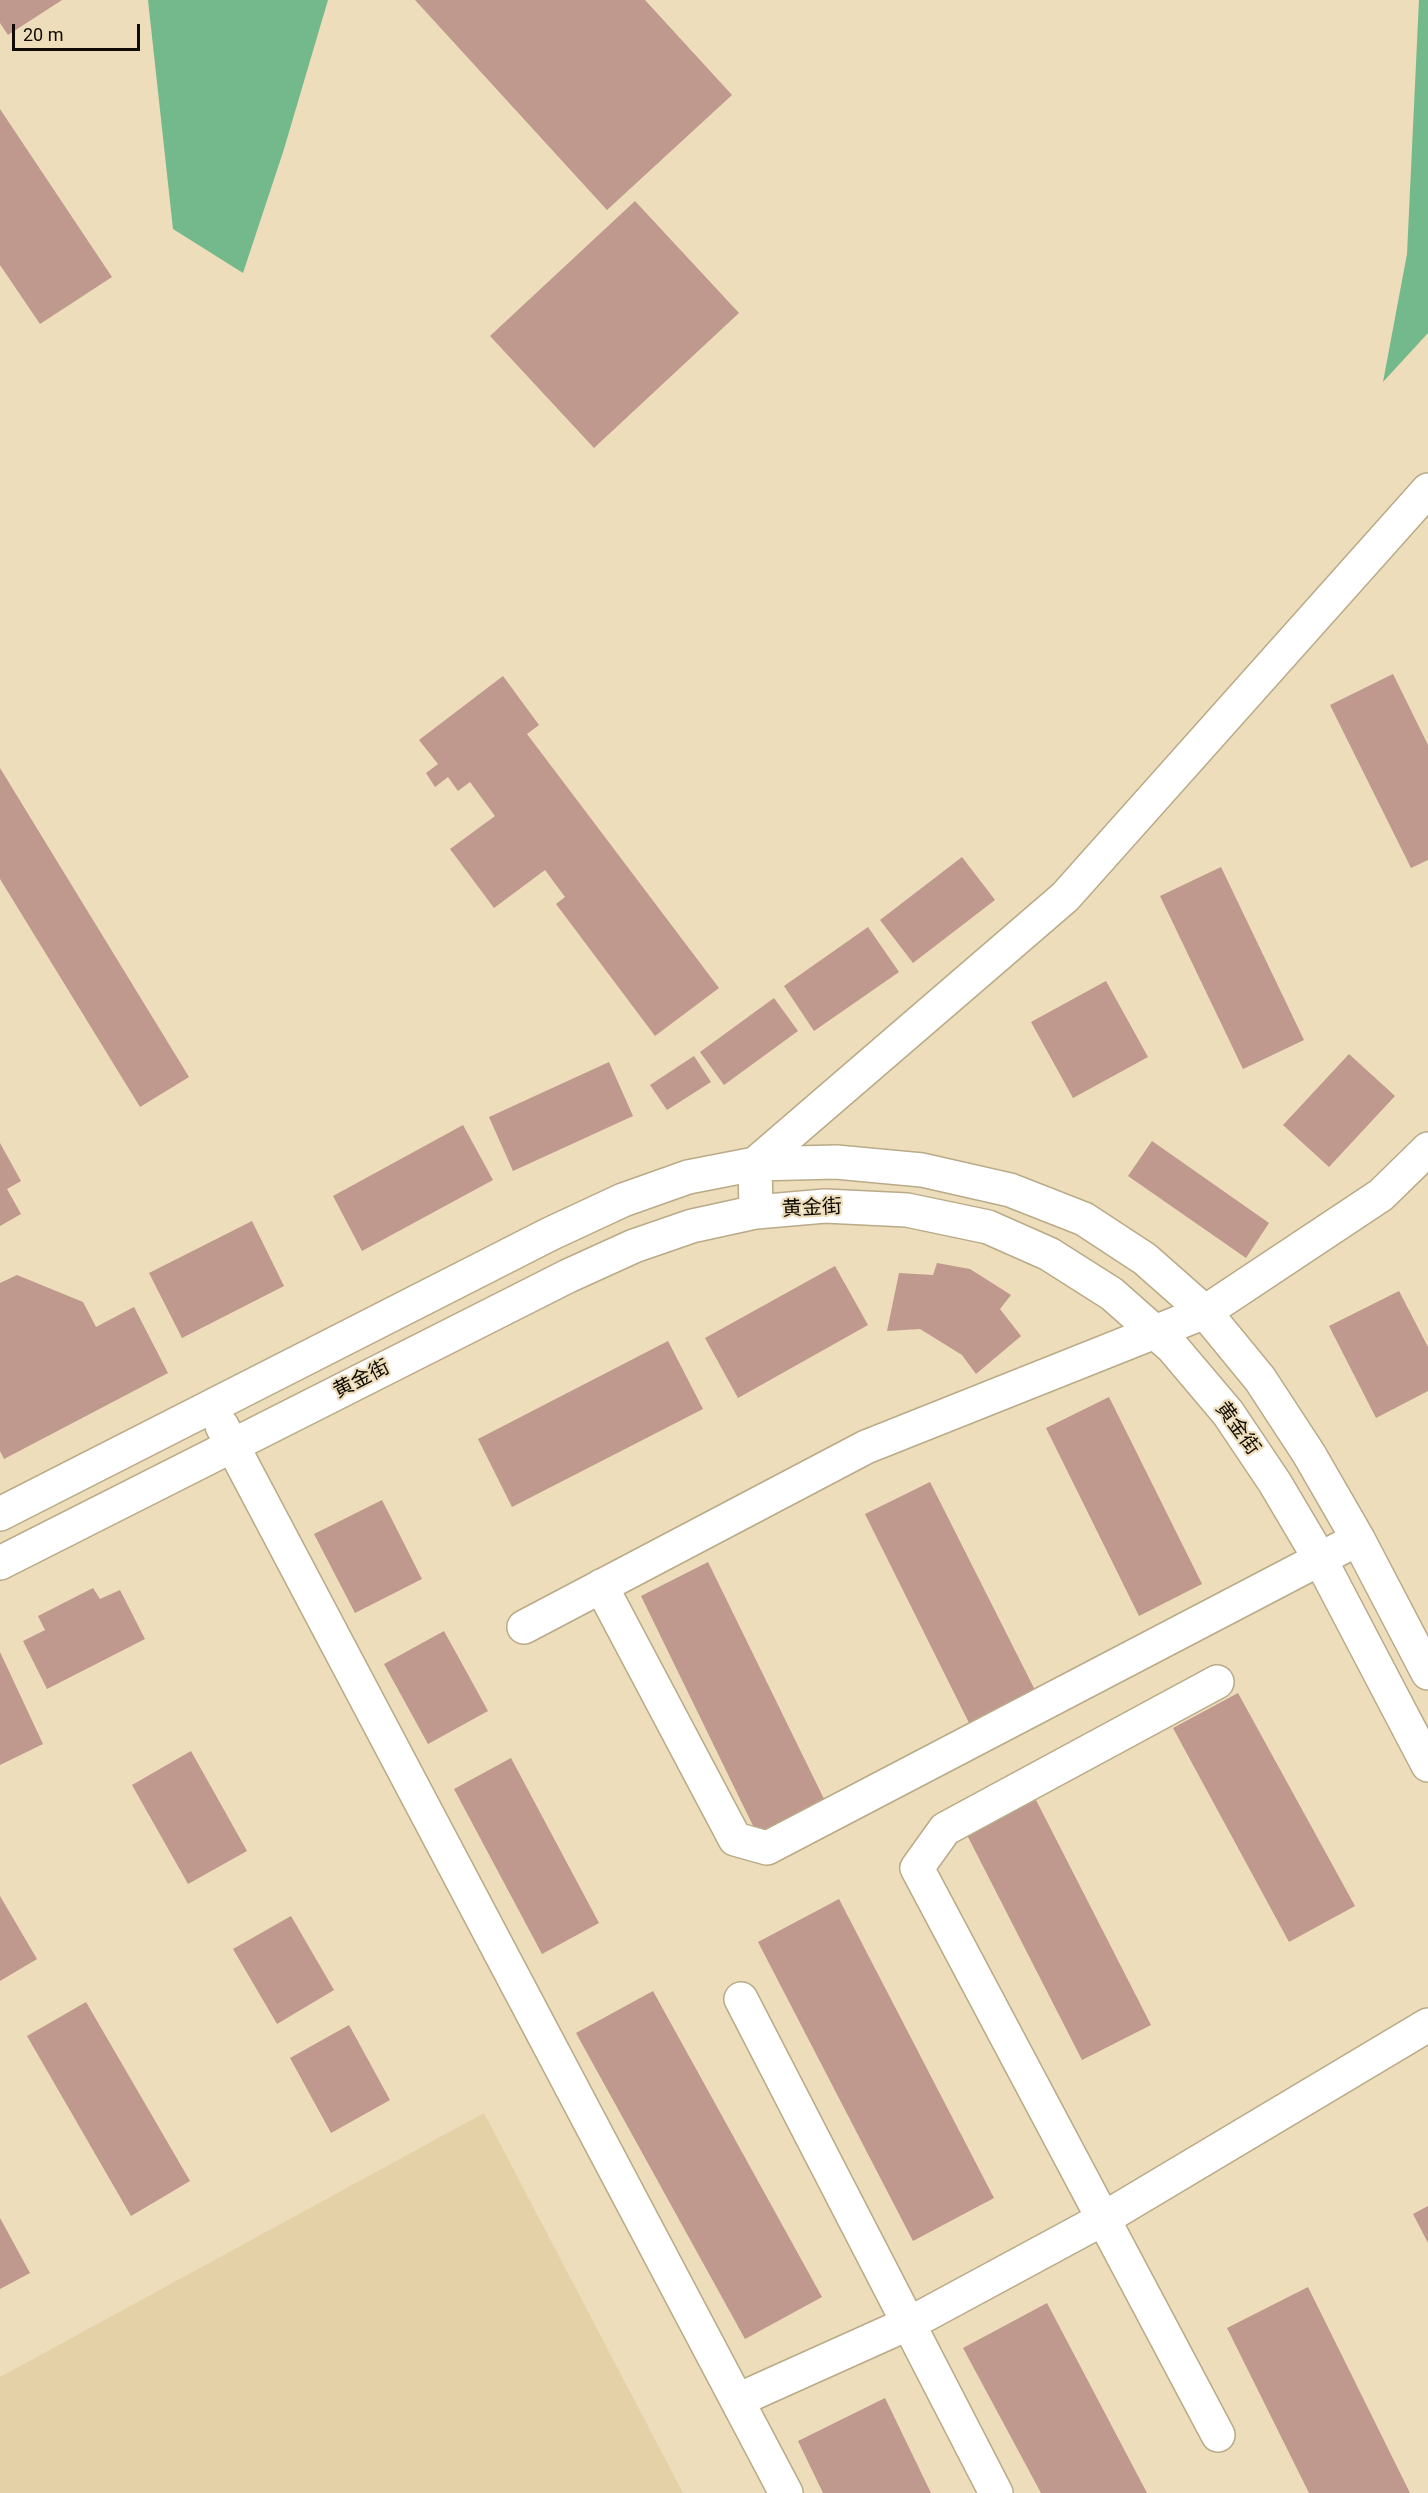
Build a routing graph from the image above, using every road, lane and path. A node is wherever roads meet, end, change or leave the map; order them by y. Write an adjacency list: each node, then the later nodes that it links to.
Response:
1 (1428, 490): 3 (street)
2 (1428, 1149): 5 (street)
3 (755, 1164): 4 (street); 5 (street); 7 (street)
4 (756, 1212): 6 (street, 黄金街); 8 (street, 黄金街)
5 (1205, 1312): 6 (street); 10 (street)
6 (1154, 1331): 11 (street, 黄金街); 13 (street)
7 (212, 1406): 8 (street); 9 (street)
8 (233, 1446): 12 (street, 黄金街); 22 (street)
9 (0, 1514)
10 (1358, 1539): 11 (street); 15 (street)
11 (1320, 1559): 13 (street); 17 (street, 黄金街)
12 (0, 1563)
13 (602, 1586): 14 (street)
14 (524, 1627)
15 (1428, 1673)
16 (1217, 1682): 20 (street)
17 (1428, 1766)
18 (741, 1999): 21 (street)
19 (1428, 2025): 20 (street)
20 (1103, 2219): 21 (street); 23 (street)
21 (908, 2324): 22 (street); 25 (street)
22 (738, 2400): 24 (street)
23 (1218, 2435)
24 (786, 2493)
25 (996, 2493)

